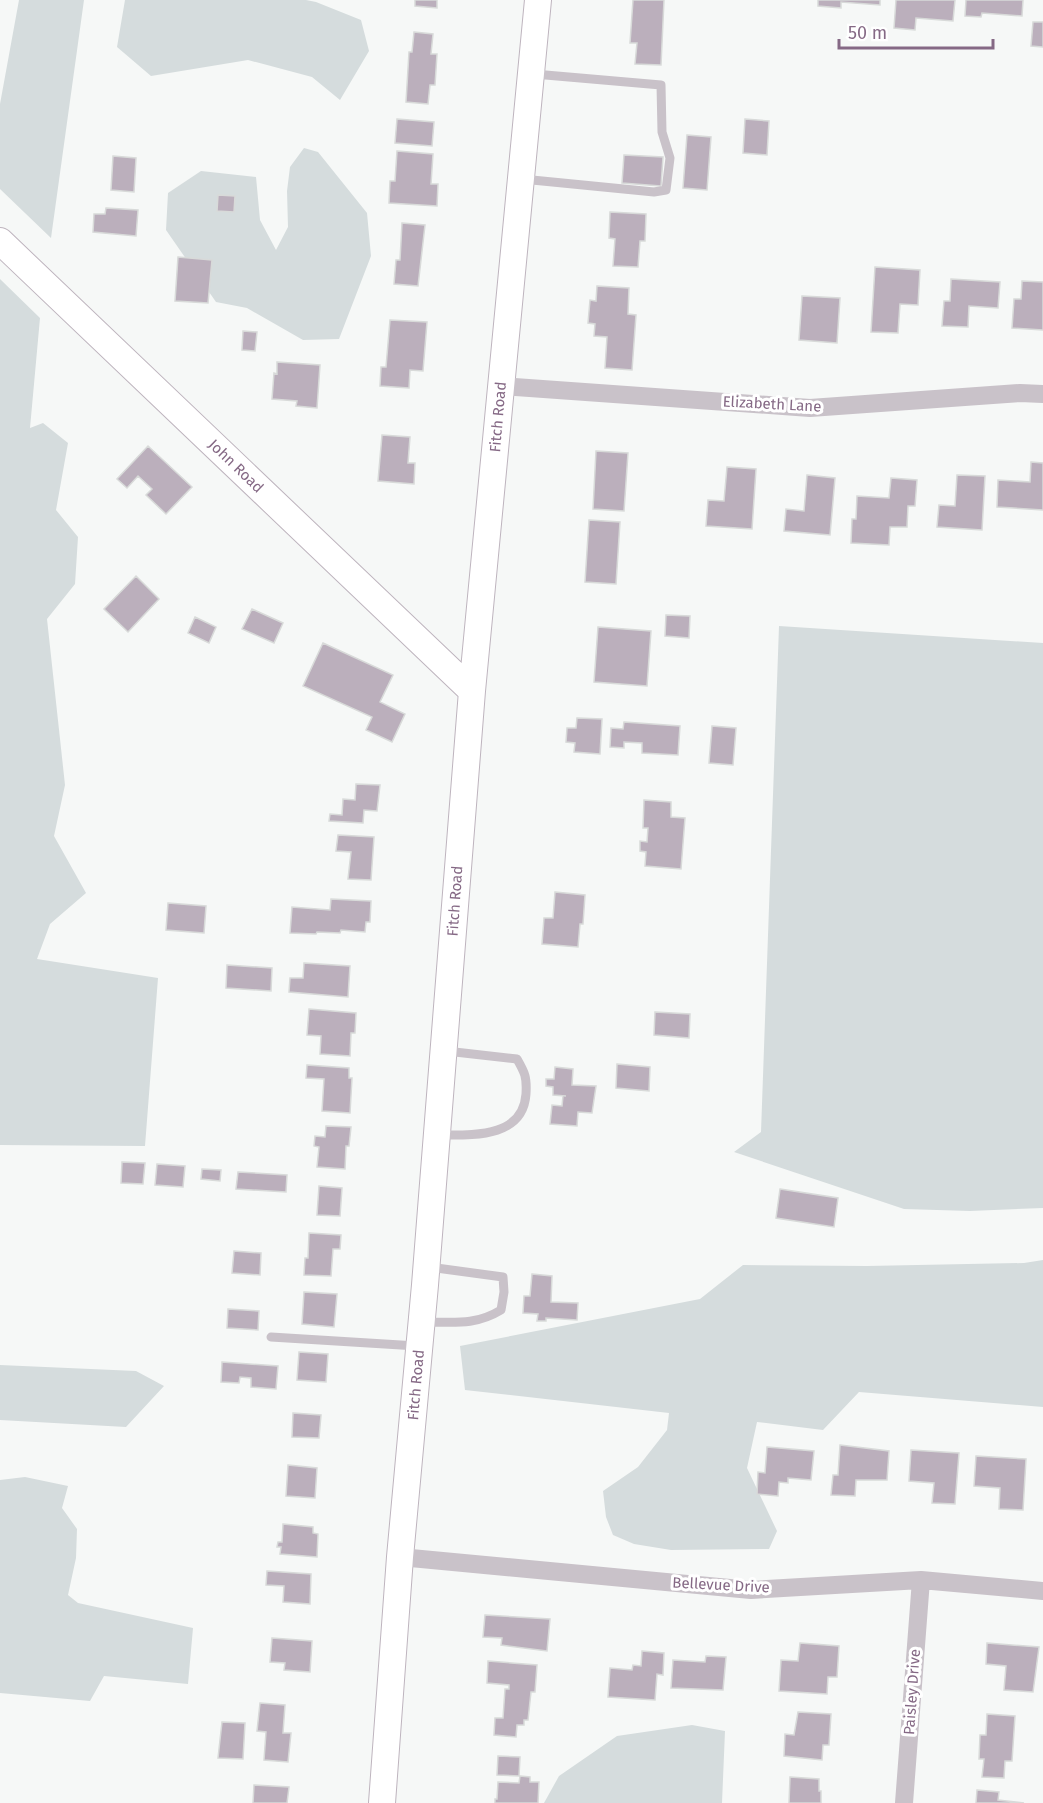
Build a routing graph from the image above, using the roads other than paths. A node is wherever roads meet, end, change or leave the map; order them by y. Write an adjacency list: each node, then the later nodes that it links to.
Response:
1 (538, 0): 2 (street, Fitch Road)
2 (531, 74): 3 (street, Fitch Road); 3 (lane)
3 (521, 179): 5 (street, Fitch Road)
4 (0, 241): 7 (street, John Road)
5 (501, 386): 6 (street, Elizabeth Lane); 7 (street, Fitch Road)
6 (1043, 394)
7 (472, 691): 8 (street, Fitch Road)
8 (444, 1051): 9 (street, Fitch Road); 9 (lane)
9 (437, 1135): 10 (street, Fitch Road)
10 (427, 1267): 11 (street, Fitch Road); 11 (lane)
11 (421, 1334): 12 (lane); 13 (street, Fitch Road)
12 (271, 1337)
13 (400, 1557): 14 (street, Bellevue Drive); 16 (street, Fitch Road)
14 (921, 1580): 15 (street, Bellevue Drive); 17 (street, Paisley Drive)
15 (1043, 1591)
16 (382, 1803)
17 (904, 1803)

